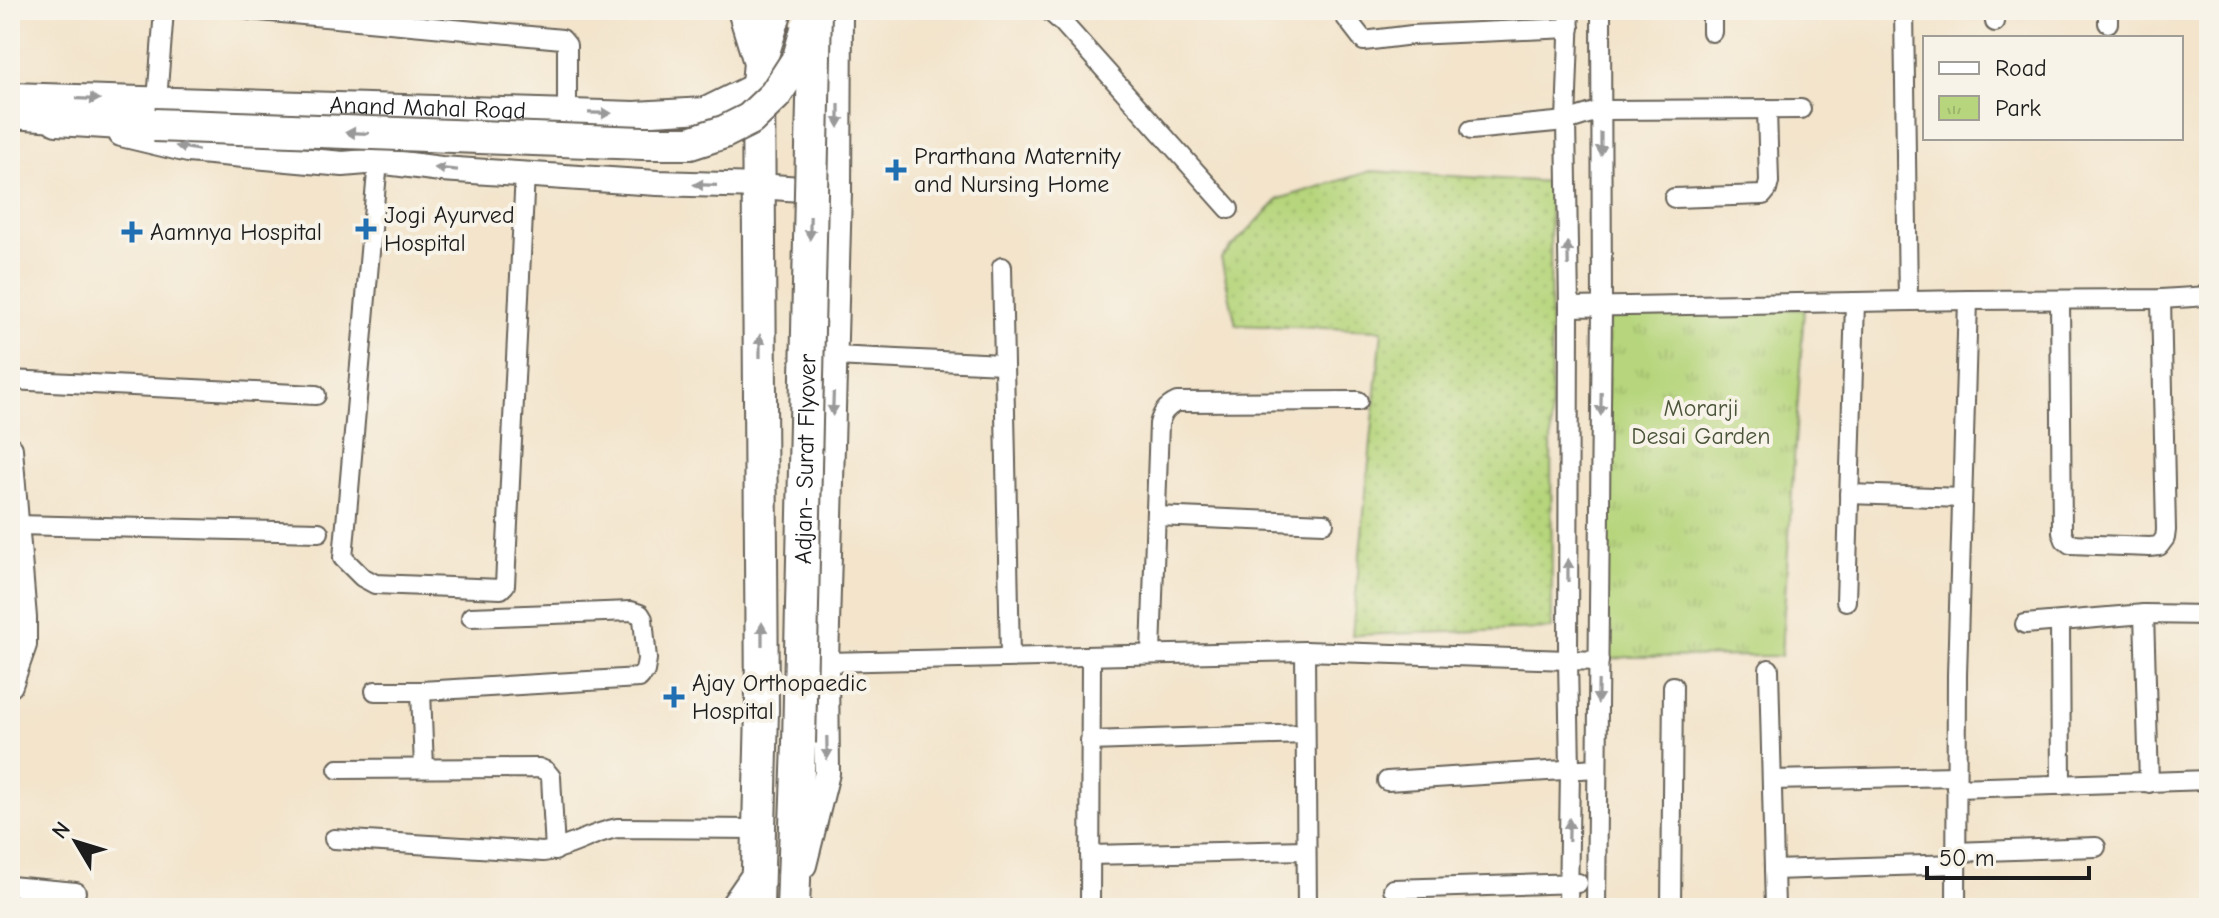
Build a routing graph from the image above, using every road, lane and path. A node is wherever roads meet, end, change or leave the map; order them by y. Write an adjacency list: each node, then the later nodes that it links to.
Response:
1 (164, 10): 23 (street)
2 (249, 10): 22 (street)
3 (744, 10): 15 (highway)
4 (776, 10): 15 (highway)
5 (813, 10): 23 (highway, one-way to 23, bridge); 102 (highway, Adjan- Surat Flyover, one-way to 102, bridge)
6 (840, 10): 14 (main road)
7 (1048, 10): 33 (street)
8 (1340, 10): 12 (street)
9 (1601, 10): 21 (street)
10 (1712, 10): 13 (street)
11 (1904, 10): 17 (street)
12 (1570, 19): 26 (street)
13 (1712, 32)
14 (839, 72): 15 (main road, Anand Mahal Road); 31 (main road, one-way to 31)
15 (759, 73): 22 (main road, Anand Mahal Road, one-way to 15); 30 (highway)
16 (10, 95): 23 (main road, Anand Mahal Road, one-way to 23)
17 (1905, 107): 18 (street); 39 (street)
18 (1923, 107)
19 (1767, 109): 20 (street); 21 (street); 32 (street)
20 (1801, 109)
21 (1601, 110): 26 (street); 42 (street, one-way to 42)
22 (567, 112): 23 (main road, Anand Mahal Road)
23 (156, 113): 25 (highway)
24 (10, 116): 25 (main road)
25 (57, 119): 28 (main road, one-way to 25)
26 (1566, 121): 27 (street); 41 (street, one-way to 26)
27 (1471, 130)
28 (378, 161): 29 (main road, one-way to 28); 29 (street)
29 (525, 173): 30 (main road, one-way to 29)
30 (759, 186): 31 (main road); 86 (highway, one-way to 30)
31 (839, 192): 43 (main road)
32 (1674, 198)
33 (1229, 209)
34 (1002, 267): 44 (street)
35 (2209, 296): 36 (street)
36 (2161, 299): 38 (street); 38 (street)
37 (1968, 300): 38 (street); 39 (street); 50 (street)
38 (2060, 300)
39 (1908, 301): 40 (street)
40 (1855, 302): 42 (street); 49 (street)
41 (1569, 307): 42 (street); 66 (street, one-way to 41)
42 (1602, 307): 67 (street, one-way to 67)
43 (834, 356): 44 (street); 68 (main road, one-way to 68)
44 (1003, 364): 64 (street)
45 (10, 380): 46 (street)
46 (316, 395)
47 (1358, 401): 51 (street)
48 (10, 449): 53 (main road)
49 (1849, 494): 50 (street); 56 (street)
50 (1962, 498): 83 (street)
51 (1156, 516): 52 (street); 63 (street)
52 (1324, 523)
53 (16, 525): 54 (street); 55 (main road)
54 (319, 532)
55 (15, 567): 70 (main road)
56 (1846, 601)
57 (2144, 614): 58 (street); 60 (street); 84 (street)
58 (2209, 615)
59 (471, 617): 73 (street)
60 (2060, 622): 61 (street); 85 (street)
61 (2025, 624)
62 (1305, 651): 63 (street); 66 (street); 74 (street)
63 (1151, 653): 65 (street)
64 (1010, 656): 65 (street); 68 (street)
65 (1091, 656): 75 (street)
66 (1568, 660): 67 (street); 79 (street)
67 (1599, 661): 77 (street, one-way to 77)
68 (826, 662): 102 (main road, one-way to 102)
69 (1769, 669): 80 (street)
70 (10, 685)
71 (1673, 686): 107 (street)
72 (375, 691): 73 (street)
73 (421, 691): 76 (street)
74 (1305, 734): 75 (street); 89 (street)
75 (1090, 741): 91 (street)
76 (424, 768): 78 (street); 90 (street)
77 (1597, 768): 79 (street); 95 (street)
78 (338, 769)
79 (1570, 769): 82 (street); 96 (street, one-way to 79)
80 (1772, 780): 83 (street); 94 (street)
81 (2209, 780): 84 (street)
82 (1387, 781)
83 (1956, 782): 85 (street); 92 (street)
84 (2149, 783): 85 (street)
85 (2061, 785)
86 (759, 829): 90 (street); 93 (highway)
87 (334, 839): 90 (street)
88 (2096, 847): 92 (street)
89 (1306, 850): 91 (street); 104 (street)
90 (555, 851)
91 (1090, 855): 103 (street)
92 (1956, 858): 94 (street); 109 (street)
93 (758, 869): 100 (main road); 101 (highway)
94 (1774, 870): 108 (street)
95 (1596, 883): 96 (street); 106 (street)
96 (1568, 884): 98 (street); 105 (street)
97 (10, 886): 99 (street)
98 (1393, 889)
99 (76, 892)
100 (731, 908)
101 (757, 908)
102 (794, 908)
103 (1090, 908)
104 (1307, 908)
105 (1568, 908)
106 (1596, 908)
107 (1671, 908)
108 (1775, 908)
109 (1956, 908)

